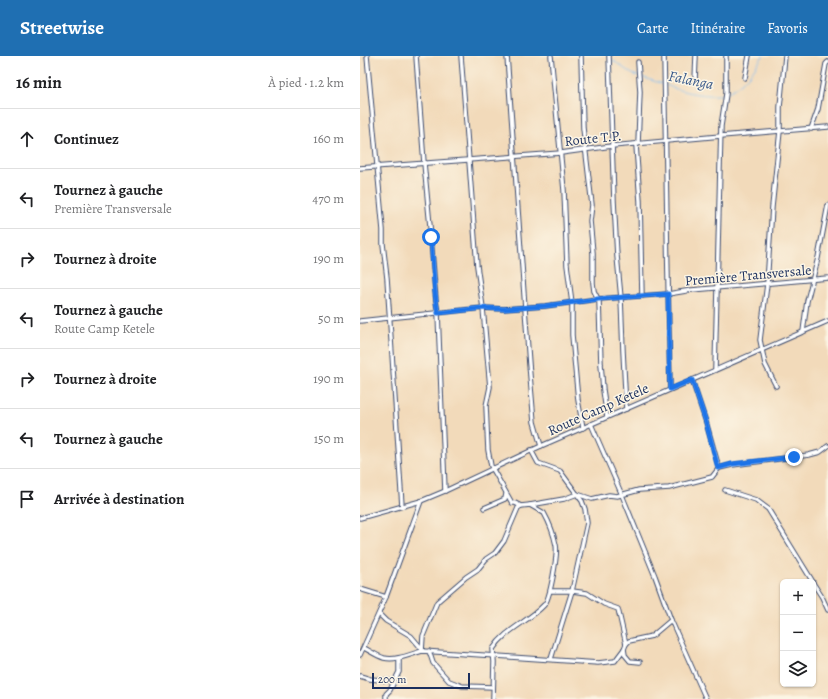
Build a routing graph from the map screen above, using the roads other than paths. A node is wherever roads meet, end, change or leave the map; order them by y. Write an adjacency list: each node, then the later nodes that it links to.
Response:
1 (367, 56): 29 (street)
2 (416, 56): 28 (street)
3 (461, 56): 27 (street)
4 (506, 56): 26 (street)
5 (551, 56): 25 (street)
6 (581, 56): 24 (street)
7 (609, 56): 23 (street)
8 (664, 56): 21 (street)
9 (696, 56): 16 (street)
10 (726, 56): 20 (street)
11 (749, 56): 15 (street)
12 (785, 56): 19 (street)
13 (638, 62): 22 (street)
14 (828, 62): 18 (street)
15 (745, 78)
16 (695, 81)
17 (828, 127): 18 (street, Route T.P.)
18 (811, 128): 19 (street, Route T.P.)
19 (780, 131): 20 (street, Route T.P.); 34 (street)
20 (721, 136): 21 (street, Route T.P.); 35 (street)
21 (666, 141): 22 (street, Route T.P.); 36 (street)
22 (637, 144): 23 (street, Route T.P.); 37 (street)
23 (612, 146): 24 (street, Route T.P.); 38 (street)
24 (586, 150): 25 (street, Route T.P.); 39 (street)
25 (561, 153): 26 (street, Route T.P.); 40 (street)
26 (514, 156): 27 (street, Route T.P.); 41 (street)
27 (469, 159): 28 (street, Route T.P.); 42 (street)
28 (424, 163): 29 (street, Route T.P.); 43 (street)
29 (377, 166): 30 (street, Route T.P.); 44 (street)
30 (360, 168)
31 (828, 205): 33 (street)
32 (828, 278): 33 (street, Première Transversale)
33 (812, 280): 34 (street, Première Transversale); 47 (street)
34 (767, 284): 35 (street, Première Transversale); 48 (street)
35 (716, 288): 36 (street, Première Transversale); 49 (street)
36 (668, 294): 37 (street, Première Transversale); 52 (street)
37 (642, 296): 38 (street, Première Transversale)
38 (621, 298): 39 (street, Première Transversale); 53 (street)
39 (598, 299): 40 (street, Première Transversale); 54 (street)
40 (572, 303): 41 (street, Première Transversale); 56 (street)
41 (525, 307): 42 (street, Première Transversale); 57 (street)
42 (483, 308): 43 (street, Première Transversale); 61 (street)
43 (438, 313): 44 (street, Première Transversale); 63 (street)
44 (389, 319): 45 (street, Première Transversale); 69 (street)
45 (360, 321)
46 (828, 322): 47 (street, Route Camp Ketele)
47 (803, 332): 48 (street, Route Camp Ketele)
48 (761, 350): 49 (street, Route Camp Ketele); 51 (street)
49 (715, 370): 50 (street, Route Camp Ketele)
50 (692, 380): 52 (street, Route Camp Ketele); 60 (street)
51 (776, 386)
52 (670, 389): 53 (street, Route Camp Ketele)
53 (626, 409): 54 (street, Route Camp Ketele)
54 (607, 417): 55 (street, Route Camp Ketele)
55 (592, 424): 56 (street, Route Camp Ketele); 66 (street)
56 (583, 428): 57 (street, Route Camp Ketele)
57 (541, 446): 59 (street, Route Camp Ketele)
58 (828, 446): 60 (street)
59 (531, 450): 61 (street, Route Camp Ketele); 65 (street)
60 (718, 468): 66 (street)
61 (492, 469): 63 (street, Route Camp Ketele); 64 (street)
62 (725, 490): 73 (street)
63 (445, 491): 67 (street, Route Camp Ketele)
64 (506, 493): 70 (street); 71 (street)
65 (577, 494): 66 (street); 68 (street); 77 (street)
66 (622, 495): 83 (street)
67 (421, 501): 69 (street, Route Camp Ketele); 79 (street)
68 (530, 505): 70 (street); 76 (street)
69 (402, 506): 72 (street, Route Camp Ketele)
70 (521, 506): 87 (street)
71 (484, 508)
72 (360, 518)
73 (811, 579)
74 (816, 587): 78 (street)
75 (360, 589): 79 (street)
76 (551, 591): 77 (street); 90 (street)
77 (572, 591): 84 (street); 92 (street)
78 (822, 597): 80 (street); 81 (street)
79 (386, 598): 82 (street)
80 (828, 600)
81 (828, 610)
82 (379, 614): 85 (street); 87 (street)
83 (671, 620): 84 (street); 99 (street)
84 (626, 644): 86 (street)
85 (364, 648): 89 (street); 91 (street)
86 (624, 649): 92 (street); 93 (street)
87 (422, 650): 88 (street); 91 (street)
88 (429, 651): 90 (street); 96 (street)
89 (360, 655)
90 (492, 655): 92 (street); 96 (street)
91 (399, 658): 95 (street)
92 (551, 659)
93 (640, 662)
94 (360, 676): 95 (street)
95 (393, 681): 97 (street)
96 (493, 687): 98 (street)
97 (386, 699)
98 (493, 699)
99 (706, 699)

